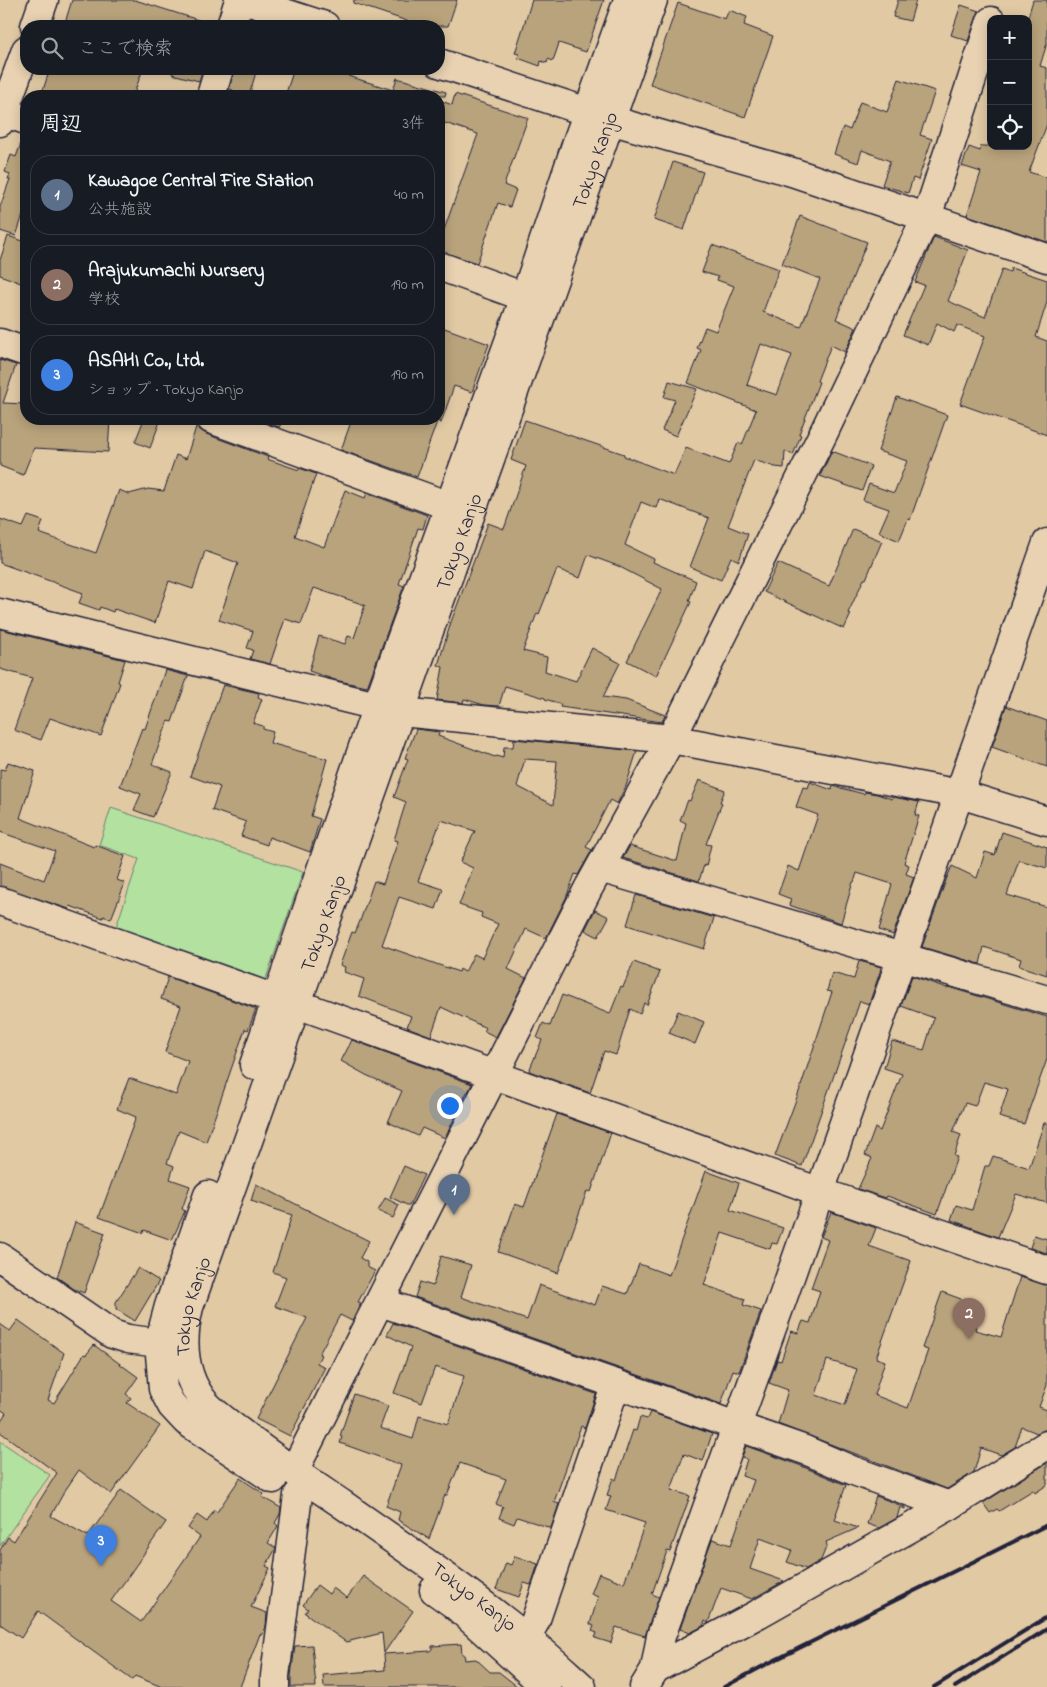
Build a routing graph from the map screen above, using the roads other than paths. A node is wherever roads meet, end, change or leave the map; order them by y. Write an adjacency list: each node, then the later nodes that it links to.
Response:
1 (44, 0): 8 (main road)
2 (239, 0): 9 (main road)
3 (244, 0): 10 (main road)
4 (628, 0): 17 (main road, Tokyo Kanjo)
5 (653, 0): 17 (main road, Tokyo Kanjo)
6 (997, 0): 7 (main road)
7 (992, 15)
8 (37, 20)
9 (233, 20)
10 (306, 20)
11 (987, 32): 18 (main road)
12 (445, 65): 17 (main road)
13 (20, 71): 16 (main road)
14 (217, 75): 15 (main road)
15 (213, 90)
16 (7, 116)
17 (599, 116): 18 (main road); 21 (main road, Tokyo Kanjo); 28 (main road, Tokyo Kanjo)
18 (927, 217): 19 (main road); 29 (main road)
19 (1047, 258)
20 (445, 268): 21 (main road)
21 (525, 296): 25 (main road, Tokyo Kanjo)
22 (0, 343): 23 (main road)
23 (20, 350)
24 (227, 425): 25 (main road)
25 (449, 506): 28 (main road, Tokyo Kanjo)
26 (1047, 543): 30 (main road)
27 (0, 613): 28 (main road)
28 (389, 709): 29 (main road); 36 (main road, Tokyo Kanjo)
29 (671, 739): 30 (main road); 32 (main road)
30 (960, 794): 31 (main road); 34 (main road)
31 (1047, 821)
32 (600, 868): 34 (main road); 37 (main road)
33 (0, 901): 36 (main road)
34 (902, 957): 35 (main road); 38 (main road)
35 (1047, 1000)
36 (287, 1002): 37 (main road); 42 (main road, Tokyo Kanjo); 46 (main road, Tokyo Kanjo)
37 (494, 1076): 38 (main road); 41 (main road)
38 (820, 1192): 40 (main road); 44 (main road)
39 (0, 1257): 42 (main road)
40 (1047, 1270)
41 (381, 1302): 43 (main road); 46 (main road)
42 (159, 1343): 46 (main road, Tokyo Kanjo)
43 (616, 1384): 44 (main road); 48 (main road)
44 (736, 1427): 47 (main road); 49 (main road)
45 (1047, 1444): 47 (main road)
46 (296, 1483): 48 (main road, Tokyo Kanjo); 50 (main road); 51 (main road, Tokyo Kanjo)
47 (949, 1506): 49 (main road)
48 (526, 1638): 52 (main road, Tokyo Kanjo)
49 (649, 1678)
50 (275, 1687)
51 (546, 1687)
52 (582, 1687)

